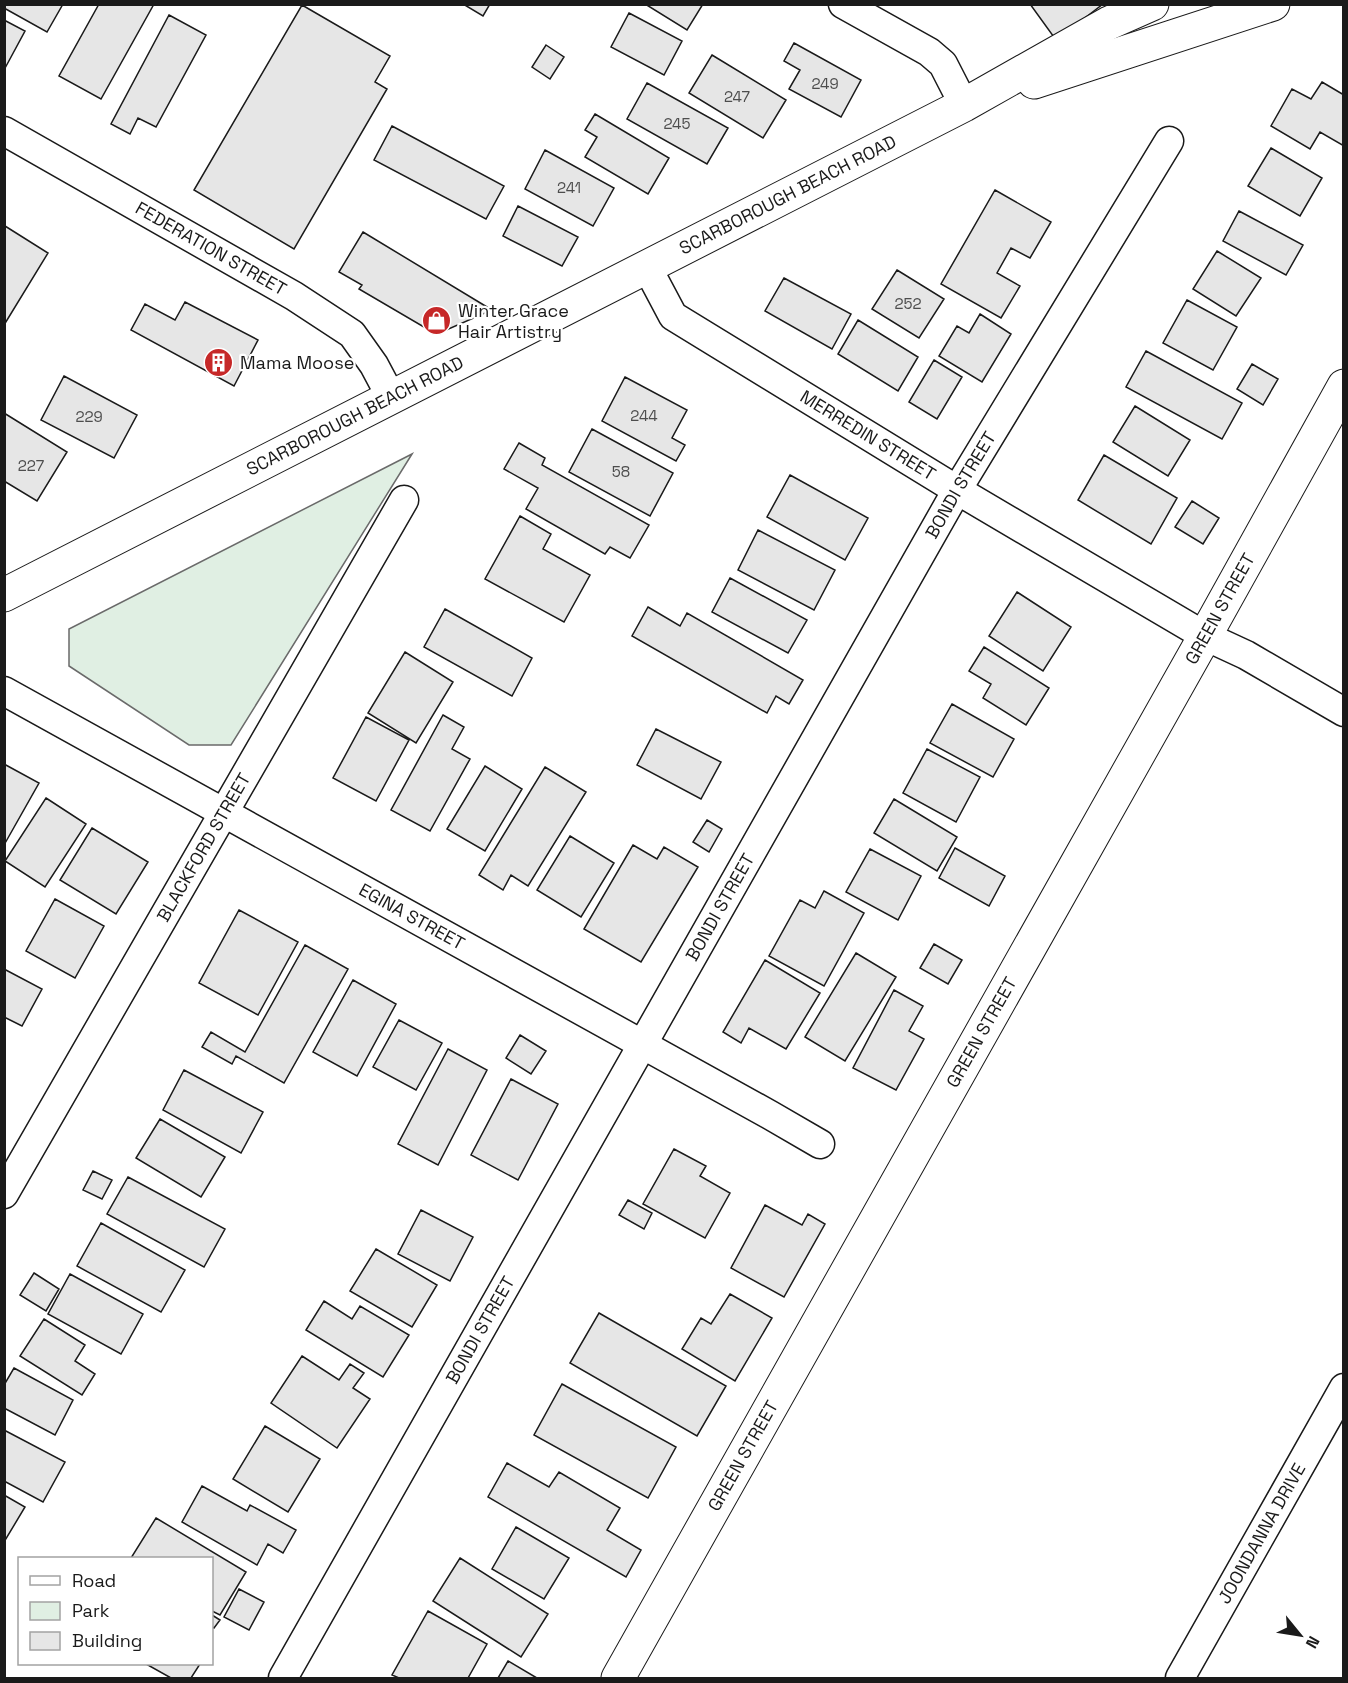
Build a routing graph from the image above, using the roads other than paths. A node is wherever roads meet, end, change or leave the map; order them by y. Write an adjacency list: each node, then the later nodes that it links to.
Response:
1 (843, 4): 4 (street)
2 (1152, 4): 4 (main road, SCARBOROUGH BEACH ROAD)
3 (1273, 4): 4 (main road, SCARBOROUGH BEACH ROAD)
4 (964, 105): 7 (main road, SCARBOROUGH BEACH ROAD)
5 (4, 131): 9 (street, FEDERATION STREET)
6 (1169, 141): 10 (street, BONDI STREET)
7 (647, 267): 9 (main road, SCARBOROUGH BEACH ROAD); 10 (street, MERREDIN STREET)
8 (1344, 386): 13 (main road, GREEN STREET)
9 (391, 397): 12 (main road, SCARBOROUGH BEACH ROAD)
10 (957, 490): 13 (street, MERREDIN STREET); 17 (street, BONDI STREET)
11 (404, 500): 16 (street, BLACKFORD STREET)
12 (4, 595)
13 (1205, 636): 15 (street, MERREDIN STREET); 22 (main road, GREEN STREET)
14 (4, 691): 16 (street, EGINA STREET)
15 (1344, 712)
16 (225, 812): 17 (street, EGINA STREET); 19 (street, BLACKFORD STREET)
17 (642, 1044): 18 (street, EGINA STREET); 21 (street, BONDI STREET)
18 (820, 1144)
19 (4, 1194)
20 (1344, 1388): 23 (street, JOONDANNA DRIVE)
21 (283, 1678)
22 (618, 1678)
23 (1180, 1678)

